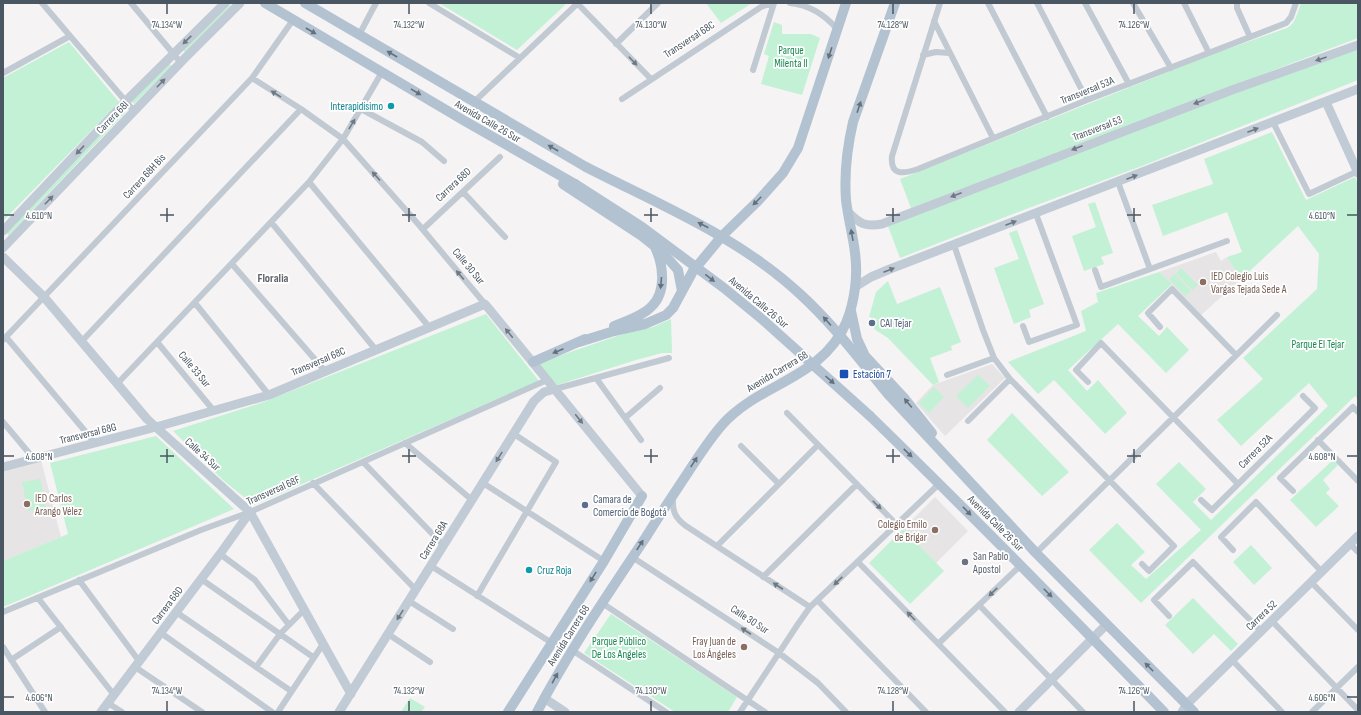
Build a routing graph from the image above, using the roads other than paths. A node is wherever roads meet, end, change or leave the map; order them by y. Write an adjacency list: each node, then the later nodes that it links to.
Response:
1 (42, 3): 27 (street)
2 (130, 3): 32 (street)
3 (224, 3): 32 (street, Carrera 68I, one-way to 32)
4 (240, 3): 36 (street, Carrera 68I)
5 (265, 3): 23 (main road, Avenida Calle 26 Sur)
6 (304, 3): 26 (main road, Avenida Calle 26 Sur)
7 (376, 3): 26 (street)
8 (429, 3): 35 (street)
9 (577, 3): 29 (street); 35 (street)
10 (658, 3): 29 (street)
11 (773, 3): 38 (street); 42 (street, Transversal 68C)
12 (790, 3): 25 (street)
13 (846, 3): 25 (main road)
14 (895, 3): 64 (main road, Avenida Carrera 68, one-way to 14)
15 (940, 3): 24 (street)
16 (988, 3): 53 (street)
17 (1036, 3): 46 (street)
18 (1085, 3): 43 (street)
19 (1133, 3): 37 (street)
20 (1184, 3): 31 (street)
21 (1296, 3): 28 (street, Transversal 53A)
22 (1237, 4): 28 (street)
23 (293, 20): 39 (main road, Avenida Calle 26 Sur, one-way to 39); 41 (street, Carrera 68H Bis)
24 (934, 21): 33 (street); 34 (street)
25 (837, 29): 79 (main road, one-way to 79)
26 (359, 35): 48 (main road, Avenida Calle 26 Sur, one-way to 26)
27 (70, 36): 40 (street); 47 (street)
28 (1250, 37): 31 (street, Transversal 53A)
29 (616, 44): 42 (street, one-way to 42)
30 (1358, 46): 64 (street, Transversal 53, one-way to 64)
31 (1209, 53): 37 (street, Transversal 53A)
32 (173, 54): 36 (street); 47 (street, Carrera 68I)
33 (949, 54): 34 (street); 55 (street)
34 (923, 55): 55 (street, Transversal 53A)
35 (520, 58): 48 (street)
36 (181, 63): 52 (street, Carrera 68I, one-way to 36)
37 (1171, 68): 43 (street, Transversal 53A)
38 (753, 70)
39 (382, 72): 51 (street); 57 (main road, Avenida Calle 26 Sur, one-way to 57)
40 (3, 73)
41 (252, 78): 50 (street, Calle 30 Sur, one-way to 41); 80 (street, Carrera 68H Bis)
42 (651, 79): 45 (street, Transversal 68C)
43 (1129, 84): 46 (street, Transversal 53A)
44 (1358, 89): 49 (street)
45 (622, 99)
46 (1087, 100): 53 (street, Transversal 53A)
47 (126, 101): 52 (street); 68 (street, Carrera 68I, one-way to 68)
48 (474, 102): 137 (main road, Avenida Calle 26 Sur, one-way to 48, bridge)
49 (1326, 102): 54 (street); 60 (street)
50 (301, 109): 56 (street, Calle 30 Sur); 89 (street)
51 (361, 109): 56 (street, one-way to 51); 59 (street)
52 (134, 111): 73 (street, Carrera 68I, one-way to 52)
53 (1047, 117): 55 (street, Transversal 53A)
54 (1273, 122): 60 (street); 62 (street, one-way to 54)
55 (993, 138)
56 (343, 139): 61 (street); 67 (street, Calle 30 Sur, one-way to 56)
57 (514, 150): 71 (main road); 130 (main road, Avenida Calle 26 Sur, one-way to 130, bridge)
58 (500, 157): 63 (street, Carrera 68D)
59 (444, 161)
60 (1358, 171)
61 (309, 182): 66 (street); 87 (street)
62 (1118, 182): 65 (street); 76 (street)
63 (463, 192): 67 (street, Carrera 68D); 69 (street)
64 (848, 212): 78 (main road, Avenida Carrera 68, one-way to 64)
65 (1036, 214): 72 (street, one-way to 65); 85 (street)
66 (271, 222): 75 (street); 92 (street)
67 (423, 229): 82 (street, Calle 30 Sur, one-way to 67)
68 (3, 231)
69 (505, 237)
70 (1227, 241): 76 (street)
71 (655, 245): 79 (main road); 91 (main road, one-way to 91)
72 (954, 245): 78 (street, one-way to 72); 95 (street)
73 (3, 248)
74 (3, 258): 80 (street, Calle 34 Sur)
75 (232, 264): 81 (street); 97 (street)
76 (1150, 269): 77 (street)
77 (1095, 270)
78 (855, 287): 83 (main road, Avenida Carrera 68)
79 (682, 291): 91 (main road)
80 (44, 297): 88 (street, Carrera 68H Bis); 89 (street, Calle 34 Sur)
81 (195, 303): 90 (street); 106 (street)
82 (485, 304): 87 (street, Transversal 68C); 96 (street, Calle 30 Sur, one-way to 82)
83 (850, 309): 135 (main road, Avenida Carrera 68, one-way to 83); 137 (main road, one-way to 83)
84 (1277, 315): 93 (street)
85 (1024, 326)
86 (1160, 327): 93 (street)
87 (430, 328): 92 (street, Transversal 68C)
88 (4, 338): 119 (street)
89 (82, 341): 103 (street, Calle 34 Sur)
90 (157, 342): 103 (street); 108 (street, Calle 33 Sur)
91 (579, 342): 96 (main road, one-way to 96)
92 (376, 350): 97 (street, Transversal 68C)
93 (1236, 355): 111 (street)
94 (669, 358): 99 (street)
95 (994, 358): 98 (street); 100 (street)
96 (533, 362): 101 (street, Calle 30 Sur)
97 (325, 371): 106 (street, Transversal 68C)
98 (948, 375)
99 (596, 378): 105 (street); 112 (street)
100 (1010, 379): 113 (street); 126 (street)
101 (547, 380): 105 (street, Calle 30 Sur); 120 (street, Transversal 68F)
102 (1088, 382): 111 (street)
103 (117, 384): 115 (street, Calle 34 Sur)
104 (660, 388): 112 (street)
105 (555, 389): 116 (street, Carrera 68A); 136 (street, Calle 30 Sur, one-way to 136)
106 (270, 395): 108 (street, Transversal 68C)
107 (1303, 396): 133 (street, Carrera 52A)
108 (214, 411): 115 (street, Transversal 68C)
109 (1358, 412): 118 (street)
110 (787, 413): 121 (street)
111 (1173, 417): 126 (street); 133 (street)
112 (625, 418): 117 (street)
113 (968, 421)
114 (3, 422): 123 (street)
115 (156, 427): 119 (street, Transversal 68G); 141 (street, Calle 34 Sur)
116 (514, 434): 129 (street, Carrera 68A, one-way to 129); 140 (street)
117 (641, 440)
118 (1318, 440): 127 (street); 134 (street)
119 (95, 443): 123 (street, Transversal 68G)
120 (405, 443): 124 (street, Transversal 68F); 138 (street)
121 (818, 445): 131 (street); 132 (street)
122 (741, 446): 131 (street)
123 (34, 459): 125 (street, Transversal 68G)
124 (362, 462): 128 (street, Transversal 68F); 145 (street)
125 (3, 467)
126 (1109, 480): 149 (street); 154 (street)
127 (1358, 481)
128 (313, 483): 141 (street, Transversal 68F); 162 (street)
129 (482, 483): 138 (street, Carrera 68A); 140 (street)
130 (940, 483): 142 (street); 155 (main road, Avenida Calle 26 Sur, one-way to 155)
131 (779, 484): 146 (street)
132 (857, 484): 142 (street, one-way to 142); 158 (street)
133 (1238, 484): 139 (street, Carrera 52A)
134 (1293, 491)
135 (673, 495): 146 (street); 151 (main road, Avenida Carrera 68, one-way to 135)
136 (642, 496): 152 (main road, Avenida Carrera 68)
137 (985, 499): 149 (main road, Avenida Calle 26 Sur)
138 (472, 500): 145 (street, Carrera 68A)
139 (1201, 500)
140 (526, 511): 152 (street); 163 (street)
141 (250, 512): 150 (street, Carrera 68D); 160 (street, Transversal 68F); 170 (street, Calle 34 Sur)
142 (897, 525): 153 (street)
143 (1358, 536): 144 (street, Carrera 52)
144 (1350, 544): 148 (street); 157 (street, Carrera 52)
145 (444, 546): 156 (street, Carrera 68A)
146 (716, 546): 158 (street)
147 (1233, 550): 157 (street)
148 (1358, 552)
149 (1036, 553): 175 (main road, Avenida Calle 26 Sur)
150 (220, 554): 159 (street, Carrera 68D); 176 (street)
151 (632, 557): 167 (main road, Avenida Carrera 68); 190 (street, Calle 30 Sur, one-way to 151)
152 (604, 561): 185 (main road, Avenida Carrera 68, one-way to 185)
153 (858, 562): 165 (street, one-way to 165); 186 (street, one-way to 153)
154 (1142, 564)
155 (1021, 565): 168 (street, one-way to 168); 184 (main road, Avenida Calle 26 Sur, one-way to 184)
156 (431, 566): 162 (street, Carrera 68A); 163 (street)
157 (1322, 572): 161 (street, Carrera 52)
158 (763, 577): 169 (street, one-way to 158)
159 (201, 579): 172 (street, Carrera 68D); 182 (street)
160 (79, 580): 164 (street, Transversal 68F); 195 (street)
161 (1311, 582): 174 (street, Carrera 52); 179 (street)
162 (416, 590): 166 (street, Carrera 68A)
163 (477, 596): 185 (street)
164 (38, 598): 171 (street, Transversal 68F); 177 (street)
165 (818, 600): 169 (street); 222 (street)
166 (409, 602): 178 (street); 183 (street, Carrera 68A, one-way to 183)
167 (602, 603): 189 (main road, Avenida Carrera 68); 204 (street)
168 (979, 605): 186 (street); 198 (street)
169 (810, 607): 190 (street)
170 (304, 610): 176 (street); 187 (street, Calle 34 Sur)
171 (3, 612)
172 (176, 612): 181 (street, Carrera 68D); 196 (street)
173 (1169, 616): 180 (street)
174 (1272, 621): 180 (street, Carrera 52); 199 (street)
175 (1107, 624): 184 (street); 206 (main road, Avenida Calle 26 Sur, one-way to 175)
176 (289, 625): 182 (street)
177 (61, 627): 192 (street); 202 (street)
178 (453, 629)
179 (1358, 630)
180 (1262, 631): 193 (street, Carrera 52)
181 (161, 633): 195 (street, Carrera 68D); 212 (street)
182 (280, 634): 191 (street); 196 (street)
183 (388, 634): 194 (street); 201 (street, Carrera 68A)
184 (1093, 638): 198 (street); 226 (main road, Avenida Calle 26 Sur)
185 (552, 643): 215 (main road, Avenida Carrera 68)
186 (939, 643): 223 (street)
187 (322, 644): 191 (street); 201 (street, Calle 34 Sur)
188 (3, 647): 192 (street)
189 (572, 650): 203 (main road, Avenida Carrera 68, one-way to 189); 218 (street)
190 (779, 652): 204 (street); 221 (street, Calle 30 Sur)
191 (314, 658): 200 (street)
192 (11, 660): 208 (street)
193 (1232, 660): 206 (street, Carrera 52); 228 (street)
194 (430, 662)
195 (137, 664): 202 (street, Carrera 68D); 211 (street)
196 (256, 667): 200 (street)
197 (1358, 667): 199 (street)
198 (1051, 680): 224 (street); 225 (street)
199 (1337, 688): 207 (street); 229 (street)
200 (292, 691): 213 (street)
201 (351, 694): 214 (street, Carrera 68A)
202 (114, 695): 205 (street, Carrera 68D)
203 (544, 698): 216 (main road, Avenida Carrera 68); 217 (street)
204 (748, 700): 219 (street); 220 (street)
205 (108, 703): 209 (street, Carrera 68D); 210 (street)
206 (1184, 708): 227 (main road, Avenida Calle 26 Sur)
207 (1358, 710)
208 (45, 712)
209 (101, 712)
210 (122, 712)
211 (202, 712)
212 (272, 712)
213 (278, 712)
214 (339, 712)
215 (508, 712)
216 (537, 712)
217 (565, 712)
218 (666, 712)
219 (740, 712)
220 (765, 712)
221 (846, 712)
222 (926, 712)
223 (1006, 712)
224 (1019, 712)
225 (1083, 712)
226 (1164, 712)
227 (1194, 712)
228 (1282, 712)
229 (1312, 712)

